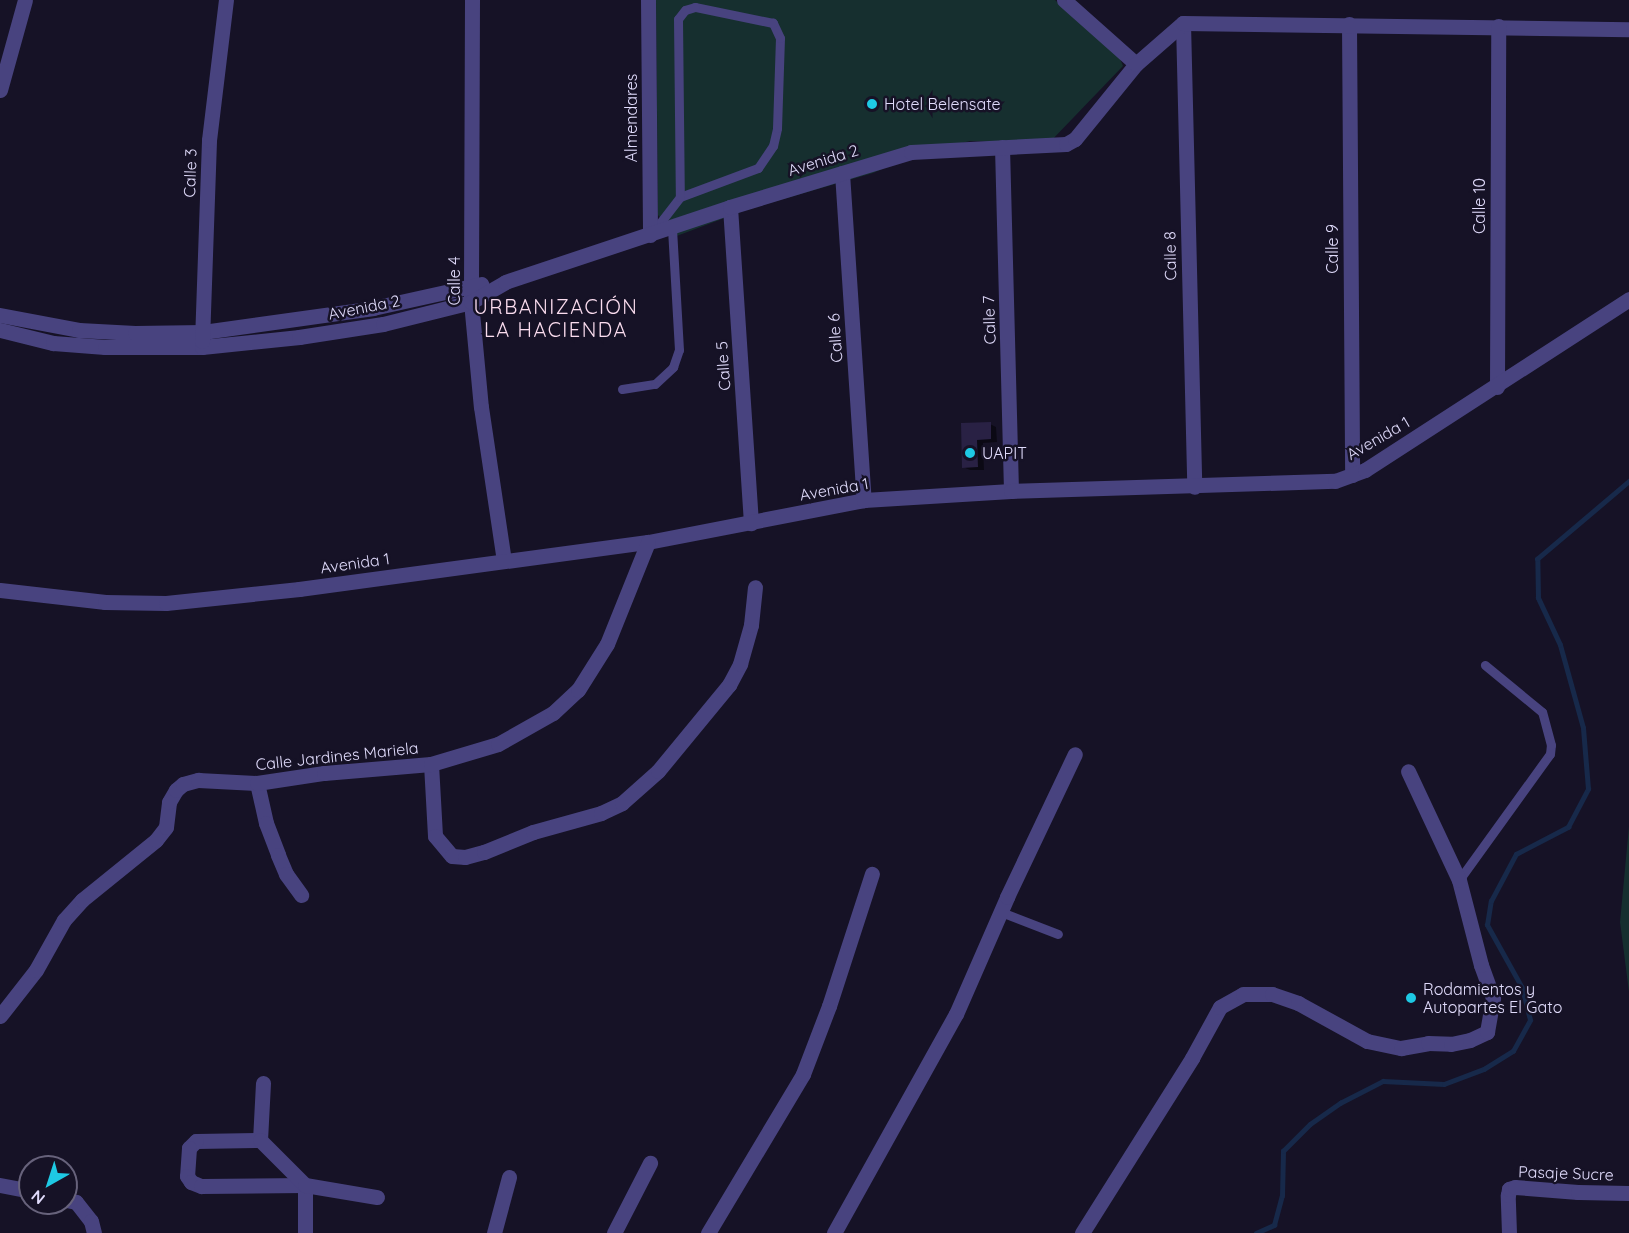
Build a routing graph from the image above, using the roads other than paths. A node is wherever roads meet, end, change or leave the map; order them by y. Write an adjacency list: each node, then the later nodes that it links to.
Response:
1 (25, 0): 11 (street)
2 (226, 0): 25 (street, Calle 3)
3 (472, 0): 20 (street, Calle 4)
4 (648, 0): 18 (street, Almendares)
5 (1064, 0): 10 (street)
6 (1182, 23): 7 (street); 10 (street, Avenida 2); 29 (street, Calle 8)
7 (1349, 24): 8 (street); 28 (street, Calle 9)
8 (1498, 26): 9 (street); 26 (street, Calle 10)
9 (1629, 29)
10 (1136, 64): 13 (street, Avenida 2)
11 (3, 67): 12 (street)
12 (0, 90)
13 (1002, 147): 14 (street, Avenida 2); 30 (street, Calle 7)
14 (842, 173): 16 (street, Avenida 2); 31 (street, Calle 6)
15 (680, 197): 15 (lane); 18 (lane)
16 (730, 207): 17 (street, Avenida 2); 32 (street, Calle 5)
17 (672, 227): 18 (street, Avenida 2); 27 (lane)
18 (650, 235): 19 (street, Avenida 2)
19 (505, 282): 20 (street); 22 (street, Avenida 2)
20 (471, 284): 22 (street, Calle 4); 25 (street)
21 (1629, 300): 26 (street, Avenida 1)
22 (471, 302): 25 (street, Avenida 2); 34 (street, Calle 4)
23 (0, 315): 25 (street)
24 (0, 330): 25 (street, Avenida 2)
25 (202, 339)
26 (1497, 387): 28 (street, Avenida 1)
27 (622, 389)
28 (1352, 475): 29 (street, Avenida 1)
29 (1194, 487): 30 (street, Avenida 1)
30 (1011, 491): 31 (street, Avenida 1)
31 (864, 500): 32 (street, Avenida 1)
32 (751, 523): 33 (street, Avenida 1)
33 (648, 542): 34 (street, Avenida 1); 39 (street, Calle Jardines Mariela)
34 (504, 560): 36 (street, Avenida 1)
35 (755, 587): 39 (street)
36 (0, 590)
37 (1485, 665): 43 (lane)
38 (1075, 754): 45 (street)
39 (431, 764): 41 (street, Calle Jardines Mariela)
40 (1408, 771): 43 (street)
41 (258, 783): 44 (street); 47 (street, Calle Jardines Mariela)
42 (872, 874): 62 (street)
43 (1459, 880): 64 (street)
44 (301, 895)
45 (1001, 912): 46 (lane); 63 (street)
46 (1058, 933)
47 (0, 1016)
48 (263, 1083): 49 (street)
49 (260, 1140): 53 (street); 53 (street)
50 (650, 1163): 61 (street)
51 (509, 1176): 60 (street)
52 (0, 1185): 54 (street)
53 (305, 1185): 56 (street); 59 (street)
54 (18, 1189)
55 (1629, 1192): 65 (street, Pasaje Sucre)
56 (377, 1197)
57 (78, 1205): 58 (street)
58 (94, 1233)
59 (305, 1233)
60 (494, 1233)
61 (614, 1233)
62 (708, 1233)
63 (834, 1233)
64 (1082, 1233)
65 (1509, 1233)

